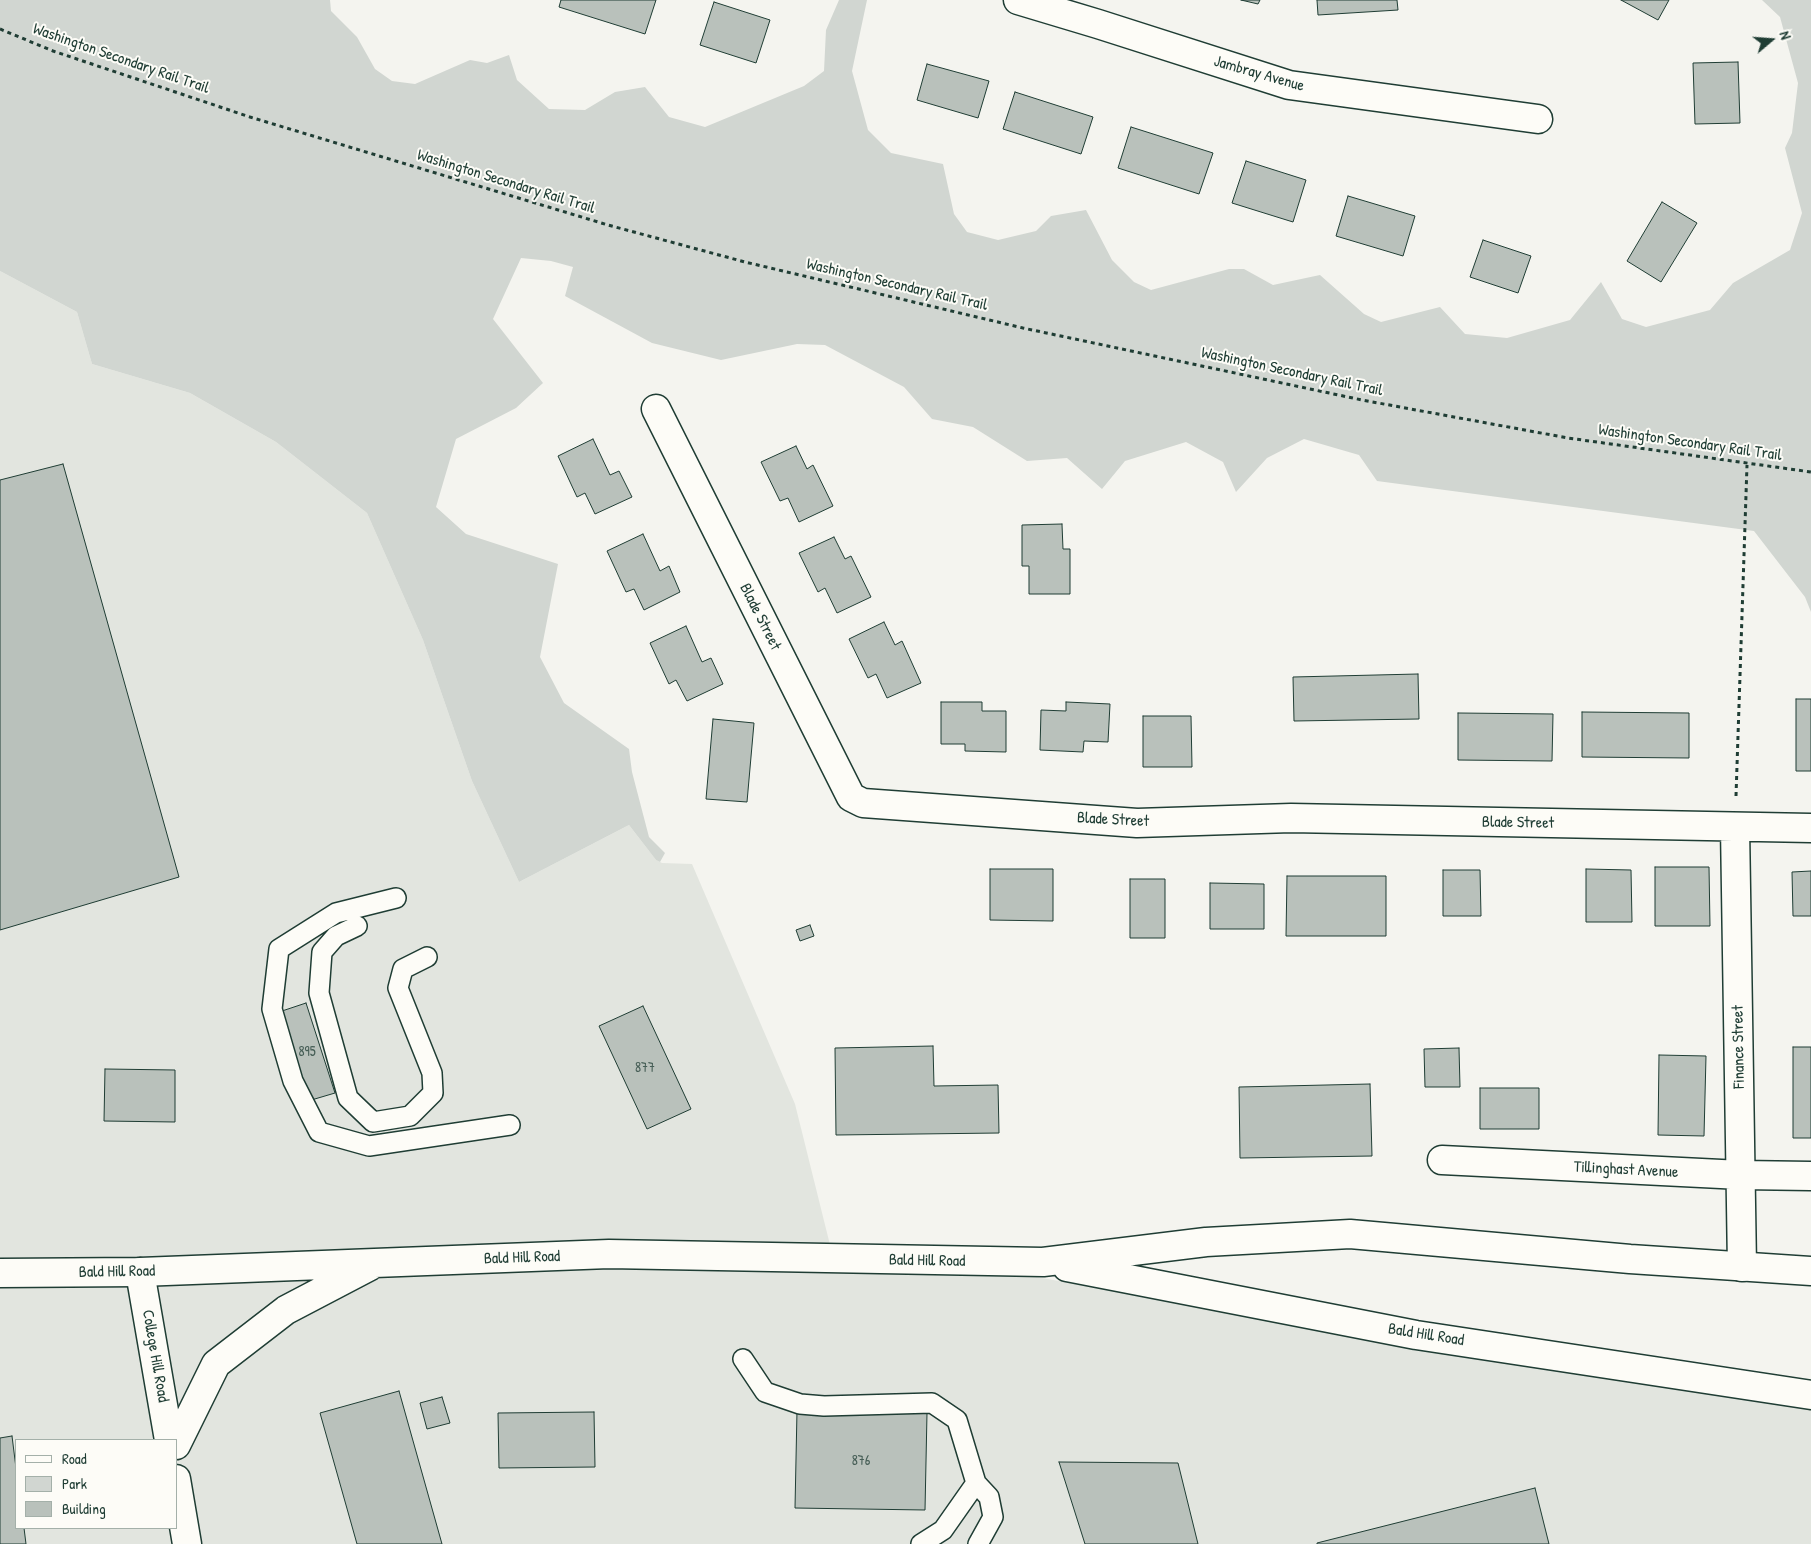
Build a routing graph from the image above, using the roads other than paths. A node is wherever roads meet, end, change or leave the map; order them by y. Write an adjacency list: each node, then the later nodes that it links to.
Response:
1 (1018, 0): 2 (street, Jambray Avenue)
2 (1095, 12): 3 (street, Jambray Avenue)
3 (1538, 119)
4 (656, 409): 5 (street, Blade Street)
5 (1735, 827): 6 (street, Blade Street); 12 (street, Finance Street)
6 (1811, 828)
7 (396, 898): 10 (lane)
8 (357, 926): 9 (lane)
9 (427, 957)
10 (510, 1125)
11 (1442, 1160): 12 (street, Tillinghast Avenue)
12 (1741, 1175): 13 (street, Tillinghast Avenue); 16 (street, Finance Street)
13 (1811, 1176)
14 (1043, 1262): 15 (street, Bald Hill Road); 16 (street, Bald Hill Road); 21 (street, Bald Hill Road)
15 (375, 1263): 18 (street, Bald Hill Road); 23 (street)
16 (1742, 1267): 17 (street, Bald Hill Road)
17 (1811, 1271)
18 (140, 1272): 19 (street, Bald Hill Road); 22 (street, College Hill Road)
19 (0, 1273)
20 (743, 1359): 24 (lane)
21 (1811, 1394)
22 (169, 1439)
23 (178, 1441)
24 (976, 1483): 27 (lane); 28 (lane)
25 (178, 1491): 26 (street)
26 (187, 1544)
27 (921, 1544)
28 (978, 1544)

